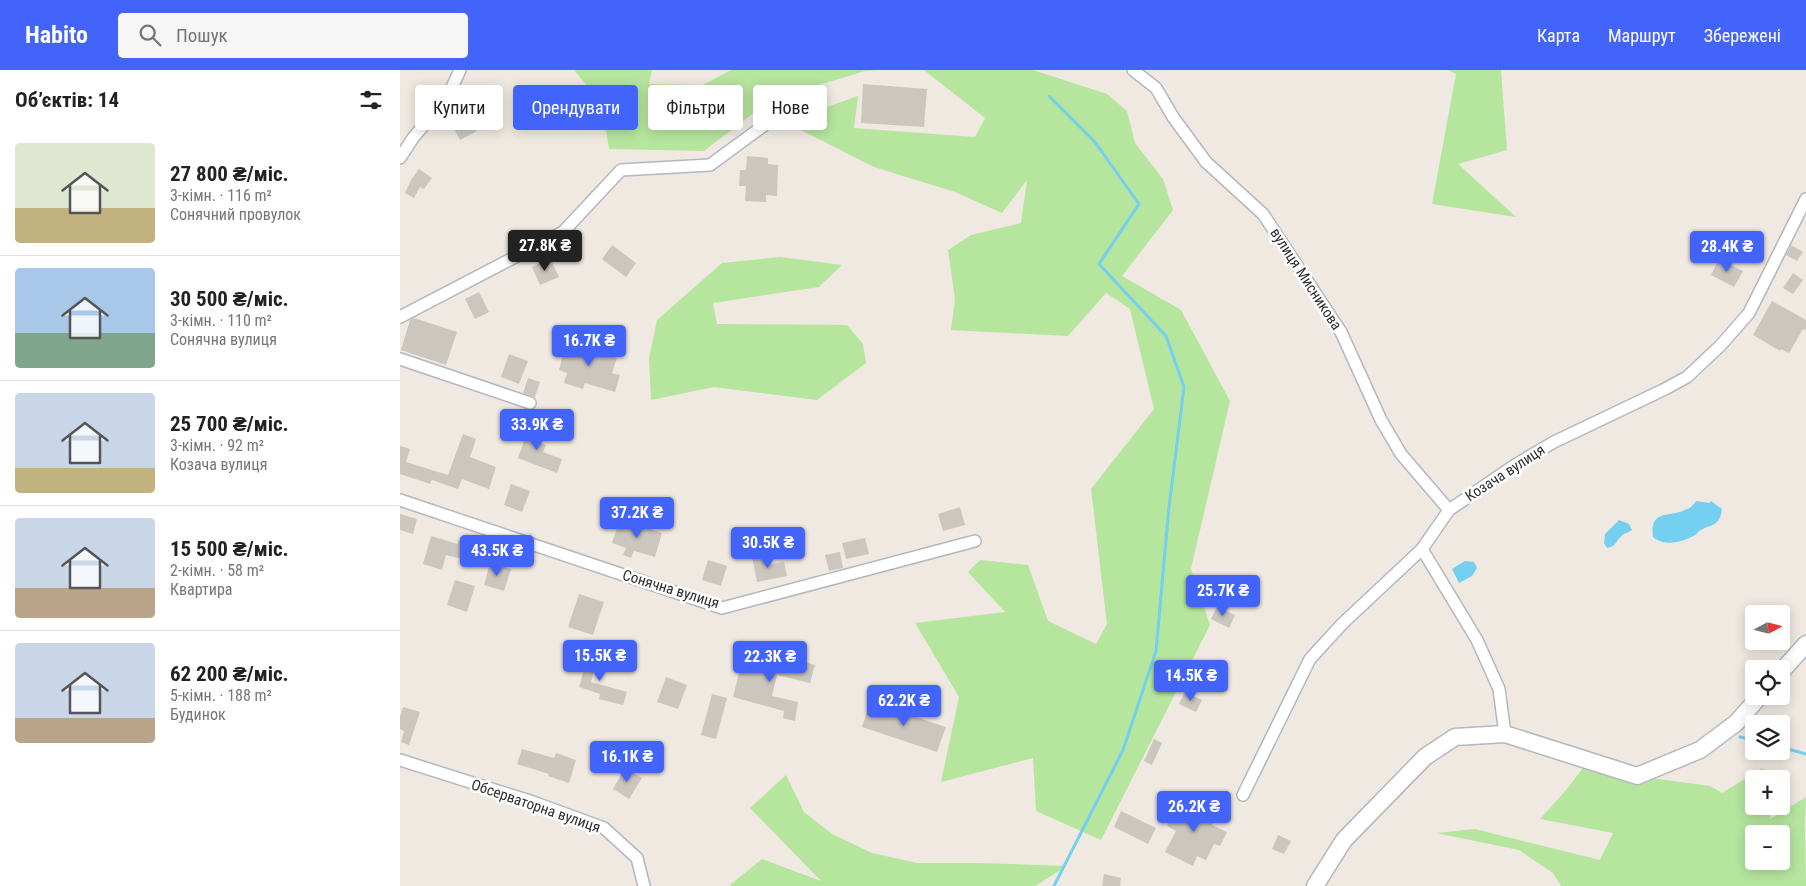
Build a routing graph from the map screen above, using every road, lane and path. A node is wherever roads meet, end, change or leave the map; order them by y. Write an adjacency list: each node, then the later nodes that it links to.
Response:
1 (460, 70): 4 (street)
2 (1133, 70): 10 (street, вулиця Мисникова)
3 (758, 130): 6 (street)
4 (400, 158)
5 (1806, 199): 10 (street, Козача вулиця)
6 (400, 317)
7 (400, 358): 8 (street)
8 (530, 404)
9 (400, 500): 11 (street, Сонячна вулиця)
10 (1449, 510): 12 (street, Козача вулиця)
11 (975, 541)
12 (1422, 549): 16 (street); 18 (street, Козача вулиця)
13 (1806, 644): 14 (street)
14 (1790, 662)
15 (1752, 705): 16 (street)
16 (1506, 734): 20 (street)
17 (400, 760): 19 (street, Обсерваторна вулиця)
18 (1243, 795)
19 (644, 886)
20 (1315, 886)

